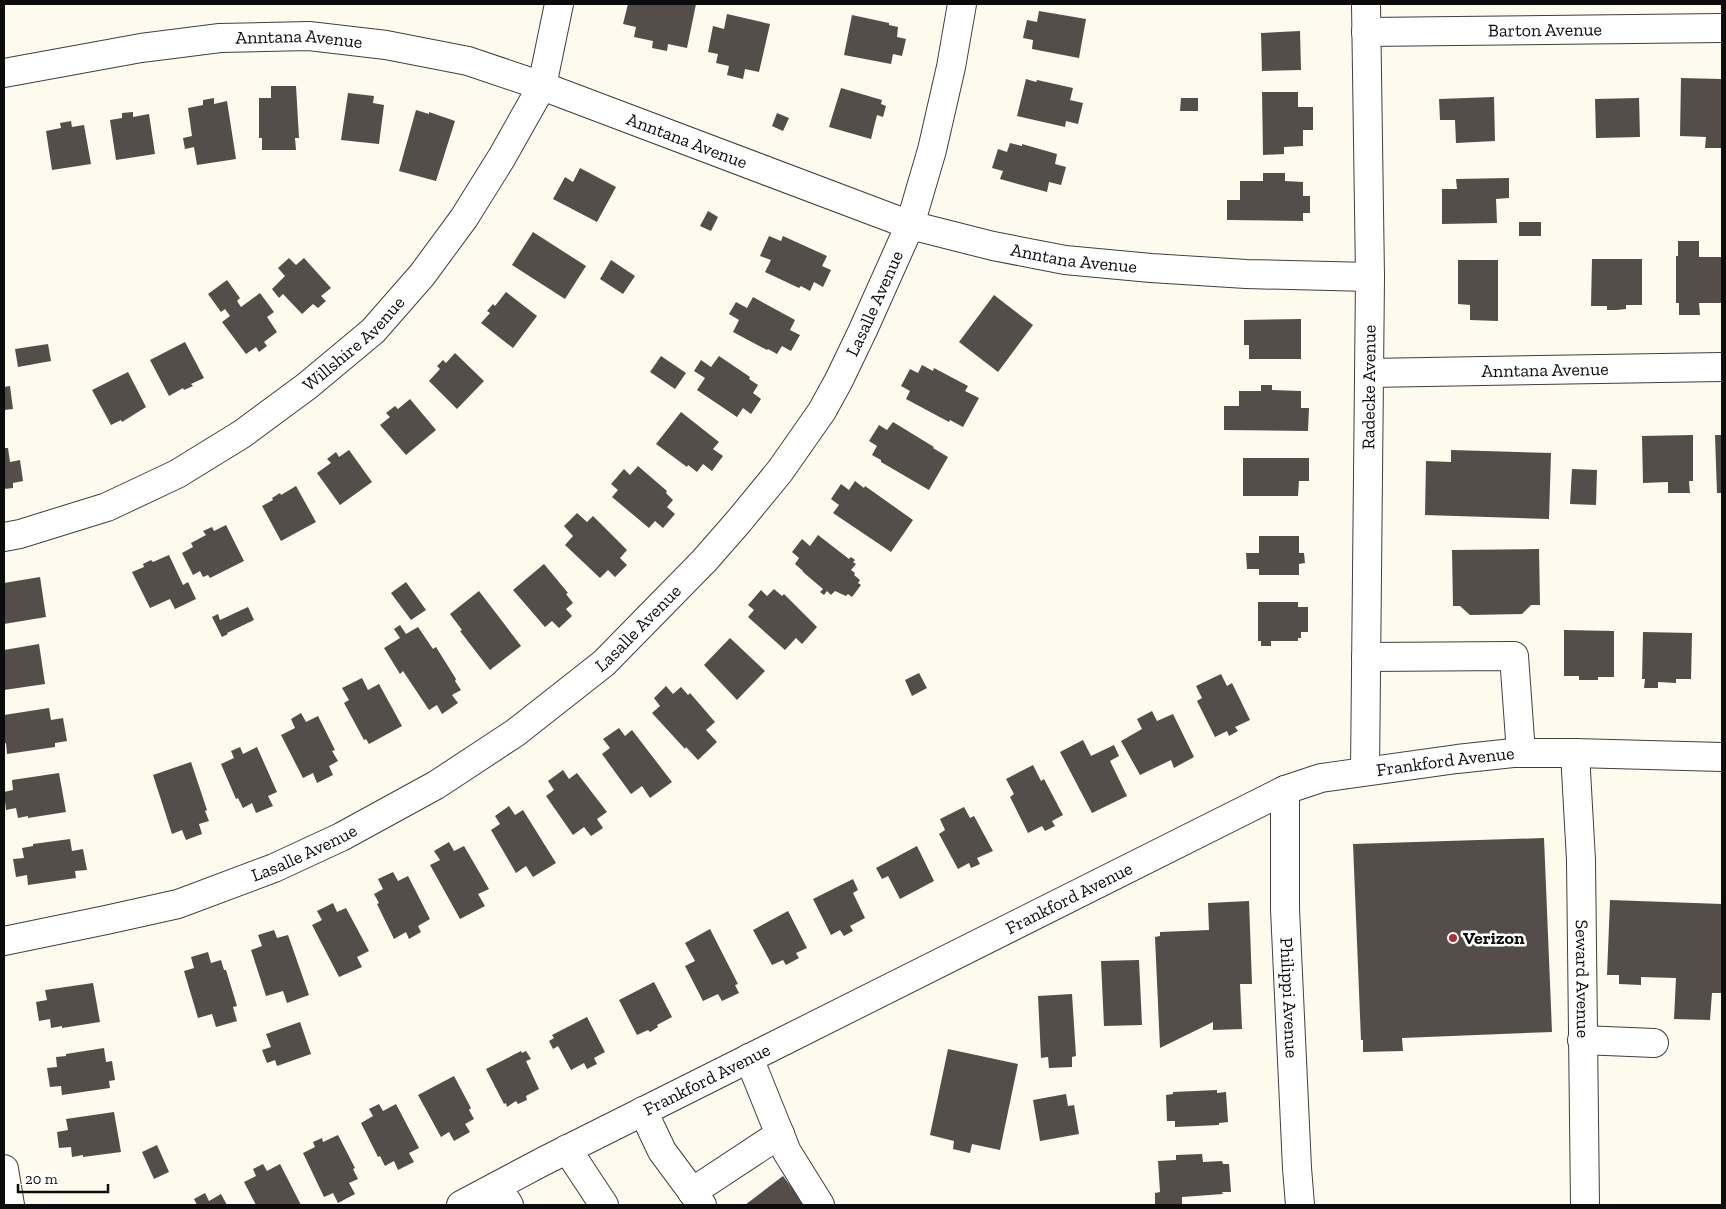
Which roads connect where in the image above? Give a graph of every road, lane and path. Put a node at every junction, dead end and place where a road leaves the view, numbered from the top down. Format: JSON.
{"nodes":[{"id":1,"x":559,"y":4,"type":"edge"},
{"id":2,"x":962,"y":4,"type":"edge"},
{"id":3,"x":1366,"y":4,"type":"edge"},
{"id":4,"x":1722,"y":28,"type":"edge"},
{"id":5,"x":1366,"y":32,"type":"junction"},
{"id":6,"x":4,"y":73,"type":"edge"},
{"id":7,"x":542,"y":86,"type":"junction"},
{"id":8,"x":910,"y":225,"type":"junction"},
{"id":9,"x":1370,"y":277,"type":"junction"},
{"id":10,"x":1722,"y":367,"type":"edge"},
{"id":11,"x":1369,"y":373,"type":"junction"},
{"id":12,"x":4,"y":537,"type":"edge"},
{"id":13,"x":1366,"y":657,"type":"junction"},
{"id":14,"x":1521,"y":753,"type":"junction"},
{"id":15,"x":1574,"y":753,"type":"junction"},
{"id":16,"x":1722,"y":757,"type":"edge"},
{"id":17,"x":1365,"y":771,"type":"junction"},
{"id":18,"x":1285,"y":790,"type":"junction"},
{"id":19,"x":4,"y":941,"type":"edge"},
{"id":20,"x":1582,"y":1040,"type":"junction"},
{"id":21,"x":1654,"y":1043,"type":"dead end"},
{"id":22,"x":749,"y":1058,"type":"junction"},
{"id":23,"x":643,"y":1111,"type":"junction"},
{"id":24,"x":780,"y":1134,"type":"junction"},
{"id":25,"x":568,"y":1149,"type":"junction"},
{"id":26,"x":4,"y":1169,"type":"edge"},
{"id":27,"x":503,"y":1196,"type":"edge"},
{"id":28,"x":697,"y":1199,"type":"edge"},
{"id":29,"x":10,"y":1205,"type":"edge"},
{"id":30,"x":461,"y":1205,"type":"edge"},
{"id":31,"x":604,"y":1205,"type":"edge"},
{"id":32,"x":820,"y":1205,"type":"edge"},
{"id":33,"x":1300,"y":1205,"type":"edge"},
{"id":34,"x":1585,"y":1205,"type":"edge"}],
"edges":[{"from":1,"to":7,"type":"street","name":"Willshire Avenue"},
{"from":2,"to":8,"type":"street","name":"Lasalle Avenue"},
{"from":3,"to":5,"type":"street","name":"Radecke Avenue"},
{"from":4,"to":5,"type":"street","name":"Barton Avenue"},
{"from":5,"to":9,"type":"street","name":"Radecke Avenue"},
{"from":6,"to":7,"type":"street","name":"Anntana Avenue"},
{"from":7,"to":8,"type":"street","name":"Anntana Avenue"},
{"from":7,"to":12,"type":"street","name":"Willshire Avenue"},
{"from":8,"to":9,"type":"street","name":"Anntana Avenue"},
{"from":8,"to":19,"type":"street","name":"Lasalle Avenue"},
{"from":9,"to":11,"type":"street","name":"Radecke Avenue"},
{"from":10,"to":11,"type":"street","name":"Anntana Avenue"},
{"from":11,"to":13,"type":"street","name":"Radecke Avenue"},
{"from":13,"to":14,"type":"street"},
{"from":13,"to":17,"type":"street","name":"Radecke Avenue"},
{"from":14,"to":15,"type":"street","name":"Frankford Avenue"},
{"from":14,"to":17,"type":"street","name":"Frankford Avenue"},
{"from":15,"to":16,"type":"street","name":"Frankford Avenue"},
{"from":15,"to":20,"type":"street","name":"Seward Avenue"},
{"from":17,"to":18,"type":"street","name":"Frankford Avenue"},
{"from":18,"to":22,"type":"street","name":"Frankford Avenue"},
{"from":18,"to":33,"type":"street","name":"Philippi Avenue"},
{"from":20,"to":21,"type":"street"},
{"from":20,"to":34,"type":"street","name":"Seward Avenue"},
{"from":22,"to":23,"type":"street","name":"Frankford Avenue"},
{"from":22,"to":24,"type":"street"},
{"from":23,"to":25,"type":"street","name":"Frankford Avenue"},
{"from":23,"to":28,"type":"street"},
{"from":24,"to":28,"type":"street"},
{"from":24,"to":32,"type":"street"},
{"from":25,"to":27,"type":"street","name":"Frankford Avenue"},
{"from":25,"to":31,"type":"street"},
{"from":26,"to":29,"type":"street"},
{"from":27,"to":30,"type":"street","name":"Frankford Avenue"}]}
